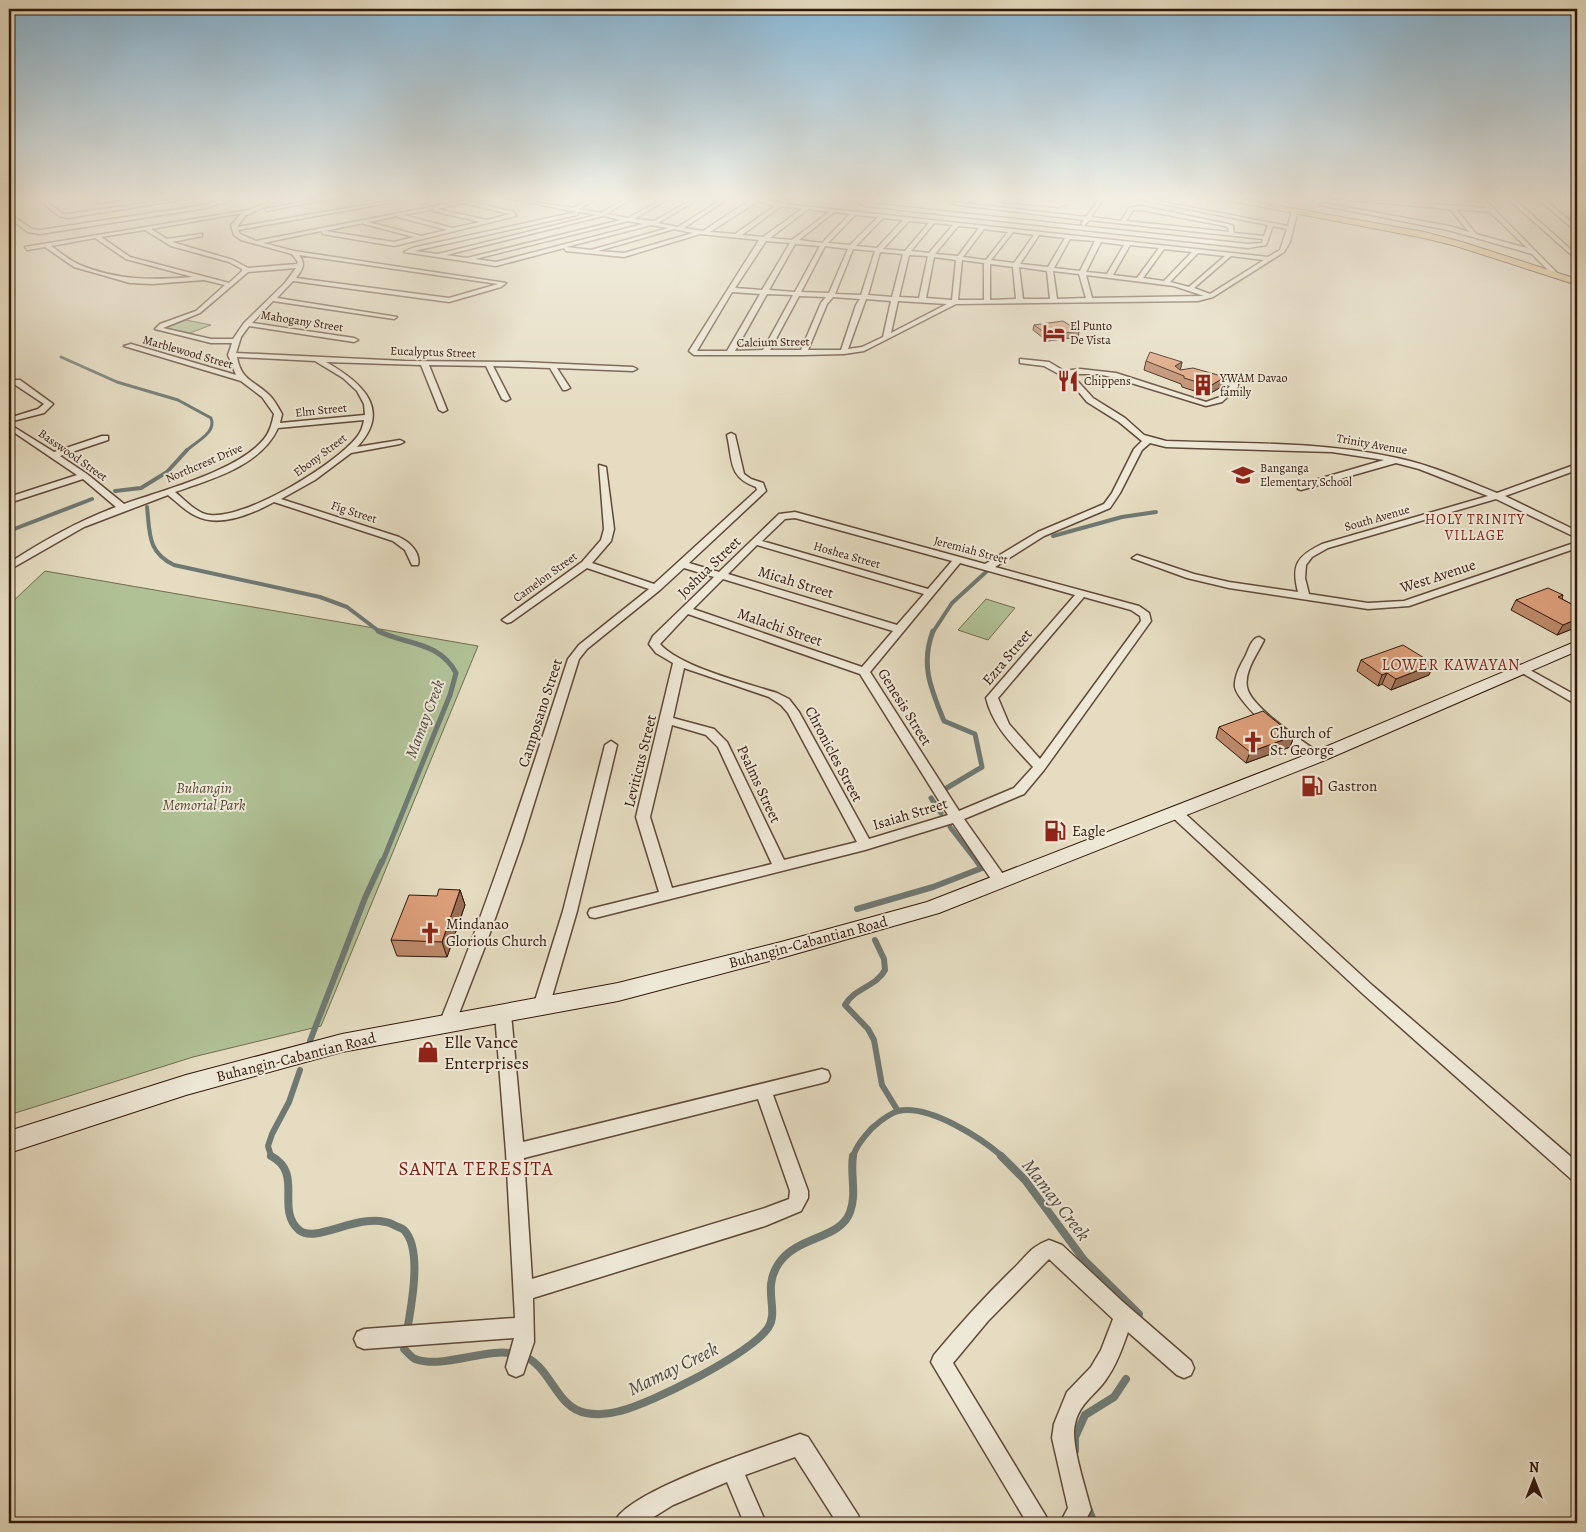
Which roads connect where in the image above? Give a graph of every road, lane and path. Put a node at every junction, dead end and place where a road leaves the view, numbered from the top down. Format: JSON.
{"nodes":[{"id":1,"x":89,"y":269,"type":"edge"},
{"id":2,"x":172,"y":269,"type":"edge"},
{"id":3,"x":252,"y":269,"type":"edge"},
{"id":4,"x":299,"y":269,"type":"edge"},
{"id":5,"x":409,"y":269,"type":"edge"},
{"id":6,"x":743,"y":269,"type":"edge"},
{"id":7,"x":778,"y":269,"type":"edge"},
{"id":8,"x":811,"y":269,"type":"edge"},
{"id":9,"x":843,"y":269,"type":"edge"},
{"id":10,"x":872,"y":269,"type":"edge"},
{"id":11,"x":902,"y":269,"type":"edge"},
{"id":12,"x":929,"y":269,"type":"edge"},
{"id":13,"x":958,"y":269,"type":"edge"},
{"id":14,"x":986,"y":269,"type":"edge"},
{"id":15,"x":1016,"y":269,"type":"edge"},
{"id":16,"x":1050,"y":269,"type":"edge"},
{"id":17,"x":1054,"y":269,"type":"edge"},
{"id":18,"x":1084,"y":269,"type":"edge"},
{"id":19,"x":1113,"y":269,"type":"edge"},
{"id":20,"x":1146,"y":269,"type":"edge"},
{"id":21,"x":1179,"y":269,"type":"edge"},
{"id":22,"x":1212,"y":269,"type":"edge"},
{"id":23,"x":1253,"y":269,"type":"edge"},
{"id":24,"x":1536,"y":269,"type":"edge"},
{"id":25,"x":1551,"y":269,"type":"edge"},
{"id":26,"x":245,"y":270,"type":"joint"},
{"id":27,"x":1082,"y":273,"type":"junction"},
{"id":28,"x":1109,"y":276,"type":"junction"},
{"id":29,"x":1557,"y":276,"type":"junction"},
{"id":30,"x":204,"y":278,"type":"junction"},
{"id":31,"x":292,"y":279,"type":"junction"},
{"id":32,"x":1138,"y":280,"type":"junction"},
{"id":33,"x":1577,"y":282,"type":"edge"},
{"id":34,"x":1165,"y":283,"type":"junction"},
{"id":35,"x":231,"y":284,"type":"junction"},
{"id":36,"x":1191,"y":288,"type":"junction"},
{"id":37,"x":730,"y":290,"type":"junction"},
{"id":38,"x":765,"y":292,"type":"junction"},
{"id":39,"x":798,"y":294,"type":"junction"},
{"id":40,"x":831,"y":296,"type":"junction"},
{"id":41,"x":1211,"y":296,"type":"junction"},
{"id":42,"x":864,"y":298,"type":"junction"},
{"id":43,"x":270,"y":299,"type":"junction"},
{"id":44,"x":895,"y":299,"type":"junction"},
{"id":45,"x":922,"y":301,"type":"junction"},
{"id":46,"x":1090,"y":301,"type":"junction"},
{"id":47,"x":955,"y":302,"type":"junction"},
{"id":48,"x":987,"y":302,"type":"junction"},
{"id":49,"x":1020,"y":302,"type":"junction"},
{"id":50,"x":1054,"y":302,"type":"junction"},
{"id":51,"x":394,"y":317,"type":"dead end"},
{"id":52,"x":246,"y":324,"type":"junction"},
{"id":53,"x":886,"y":337,"type":"junction"},
{"id":54,"x":354,"y":340,"type":"dead end"},
{"id":55,"x":237,"y":341,"type":"junction"},
{"id":56,"x":128,"y":346,"type":"dead end"},
{"id":57,"x":844,"y":352,"type":"junction"},
{"id":58,"x":765,"y":353,"type":"junction"},
{"id":59,"x":803,"y":353,"type":"junction"},
{"id":60,"x":729,"y":354,"type":"junction"},
{"id":61,"x":232,"y":355,"type":"junction"},
{"id":62,"x":315,"y":358,"type":"junction"},
{"id":63,"x":1023,"y":361,"type":"dead end"},
{"id":64,"x":424,"y":363,"type":"junction"},
{"id":65,"x":489,"y":365,"type":"junction"},
{"id":66,"x":552,"y":365,"type":"junction"},
{"id":67,"x":633,"y":369,"type":"dead end"},
{"id":68,"x":1063,"y":373,"type":"junction"},
{"id":69,"x":1202,"y":375,"type":"edge"},
{"id":70,"x":241,"y":379,"type":"junction"},
{"id":71,"x":17,"y":382,"type":"dead end"},
{"id":72,"x":566,"y":388,"type":"dead end"},
{"id":73,"x":506,"y":399,"type":"dead end"},
{"id":74,"x":443,"y":410,"type":"dead end"},
{"id":75,"x":368,"y":417,"type":"junction"},
{"id":76,"x":9,"y":420,"type":"edge"},
{"id":77,"x":9,"y":426,"type":"edge"},
{"id":78,"x":277,"y":426,"type":"junction"},
{"id":79,"x":731,"y":435,"type":"dead end"},
{"id":80,"x":105,"y":438,"type":"dead end"},
{"id":81,"x":1148,"y":440,"type":"junction"},
{"id":82,"x":400,"y":442,"type":"dead end"},
{"id":83,"x":349,"y":451,"type":"junction"},
{"id":84,"x":54,"y":455,"type":"junction"},
{"id":85,"x":1396,"y":460,"type":"junction"},
{"id":86,"x":602,"y":466,"type":"dead end"},
{"id":87,"x":1577,"y":467,"type":"edge"},
{"id":88,"x":84,"y":476,"type":"junction"},
{"id":89,"x":1301,"y":487,"type":"dead end"},
{"id":90,"x":169,"y":491,"type":"junction"},
{"id":91,"x":1497,"y":496,"type":"junction"},
{"id":92,"x":272,"y":499,"type":"junction"},
{"id":93,"x":9,"y":500,"type":"edge"},
{"id":94,"x":122,"y":507,"type":"junction"},
{"id":95,"x":788,"y":514,"type":"joint"},
{"id":96,"x":1577,"y":535,"type":"edge"},
{"id":97,"x":756,"y":542,"type":"junction"},
{"id":98,"x":1577,"y":545,"type":"edge"},
{"id":99,"x":1137,"y":558,"type":"dead end"},
{"id":100,"x":958,"y":560,"type":"junction"},
{"id":101,"x":415,"y":563,"type":"dead end"},
{"id":102,"x":586,"y":564,"type":"junction"},
{"id":103,"x":683,"y":564,"type":"junction"},
{"id":104,"x":9,"y":567,"type":"edge"},
{"id":105,"x":986,"y":567,"type":"junction"},
{"id":106,"x":722,"y":575,"type":"junction"},
{"id":107,"x":656,"y":588,"type":"junction"},
{"id":108,"x":931,"y":593,"type":"junction"},
{"id":109,"x":1081,"y":594,"type":"junction"},
{"id":110,"x":1304,"y":596,"type":"junction"},
{"id":111,"x":686,"y":610,"type":"junction"},
{"id":112,"x":1145,"y":614,"type":"joint"},
{"id":113,"x":507,"y":620,"type":"dead end"},
{"id":114,"x":900,"y":630,"type":"junction"},
{"id":115,"x":1259,"y":640,"type":"dead end"},
{"id":116,"x":654,"y":644,"type":"joint"},
{"id":117,"x":1577,"y":646,"type":"edge"},
{"id":118,"x":679,"y":662,"type":"junction"},
{"id":119,"x":1521,"y":668,"type":"junction"},
{"id":120,"x":864,"y":672,"type":"junction"},
{"id":121,"x":1577,"y":701,"type":"edge"},
{"id":122,"x":667,"y":720,"type":"junction"},
{"id":123,"x":611,"y":745,"type":"dead end"},
{"id":124,"x":1317,"y":757,"type":"junction"},
{"id":125,"x":1040,"y":767,"type":"junction"},
{"id":126,"x":1174,"y":812,"type":"junction"},
{"id":127,"x":956,"y":817,"type":"junction"},
{"id":128,"x":865,"y":845,"type":"junction"},
{"id":129,"x":780,"y":868,"type":"junction"},
{"id":130,"x":1000,"y":882,"type":"junction"},
{"id":131,"x":667,"y":895,"type":"junction"},
{"id":132,"x":595,"y":913,"type":"dead end"},
{"id":133,"x":541,"y":1007,"type":"junction"},
{"id":134,"x":503,"y":1014,"type":"junction"},
{"id":135,"x":447,"y":1024,"type":"junction"},
{"id":136,"x":822,"y":1076,"type":"dead end"},
{"id":137,"x":763,"y":1090,"type":"junction"},
{"id":138,"x":9,"y":1142,"type":"edge"},
{"id":139,"x":515,"y":1152,"type":"junction"},
{"id":140,"x":1577,"y":1173,"type":"edge"},
{"id":141,"x":523,"y":1291,"type":"junction"},
{"id":142,"x":1124,"y":1316,"type":"junction"},
{"id":143,"x":525,"y":1334,"type":"junction"},
{"id":144,"x":364,"y":1339,"type":"dead end"},
{"id":145,"x":516,"y":1366,"type":"dead end"},
{"id":146,"x":1184,"y":1368,"type":"dead end"},
{"id":147,"x":732,"y":1469,"type":"junction"},
{"id":148,"x":625,"y":1523,"type":"edge"},
{"id":149,"x":755,"y":1523,"type":"edge"},
{"id":150,"x":850,"y":1523,"type":"edge"},
{"id":151,"x":1039,"y":1523,"type":"edge"},
{"id":152,"x":1071,"y":1523,"type":"edge"}],
"edges":[{"from":1,"to":30,"type":"street"},
{"from":2,"to":30,"type":"street"},
{"from":3,"to":26,"type":"street"},
{"from":4,"to":31,"type":"street"},
{"from":5,"to":31,"type":"street"},
{"from":6,"to":37,"type":"street"},
{"from":7,"to":38,"type":"street"},
{"from":8,"to":39,"type":"street"},
{"from":9,"to":40,"type":"street"},
{"from":10,"to":42,"type":"street"},
{"from":11,"to":44,"type":"street"},
{"from":12,"to":45,"type":"street"},
{"from":13,"to":47,"type":"street"},
{"from":14,"to":48,"type":"street"},
{"from":15,"to":49,"type":"street"},
{"from":16,"to":50,"type":"street"},
{"from":17,"to":27,"type":"street"},
{"from":18,"to":27,"type":"street"},
{"from":19,"to":28,"type":"street"},
{"from":20,"to":32,"type":"street"},
{"from":21,"to":34,"type":"street"},
{"from":22,"to":36,"type":"street"},
{"from":23,"to":41,"type":"street"},
{"from":24,"to":29,"type":"main road"},
{"from":25,"to":29,"type":"street"},
{"from":26,"to":35,"type":"street"},
{"from":27,"to":28,"type":"street"},
{"from":27,"to":46,"type":"street"},
{"from":28,"to":32,"type":"street"},
{"from":29,"to":33,"type":"main road"},
{"from":30,"to":35,"type":"street"},
{"from":31,"to":43,"type":"street"},
{"from":32,"to":34,"type":"street"},
{"from":34,"to":36,"type":"street"},
{"from":35,"to":55,"type":"street"},
{"from":36,"to":41,"type":"street"},
{"from":37,"to":38,"type":"street"},
{"from":37,"to":60,"type":"street","name":"Calcium Street"},
{"from":38,"to":39,"type":"street"},
{"from":38,"to":60,"type":"street"},
{"from":39,"to":40,"type":"street"},
{"from":39,"to":58,"type":"street"},
{"from":40,"to":42,"type":"street"},
{"from":40,"to":59,"type":"street"},
{"from":41,"to":46,"type":"street"},
{"from":42,"to":44,"type":"street"},
{"from":42,"to":57,"type":"street"},
{"from":43,"to":51,"type":"street"},
{"from":43,"to":52,"type":"street"},
{"from":44,"to":45,"type":"street"},
{"from":44,"to":53,"type":"street"},
{"from":45,"to":47,"type":"street"},
{"from":46,"to":50,"type":"street"},
{"from":47,"to":48,"type":"street"},
{"from":47,"to":53,"type":"street"},
{"from":48,"to":49,"type":"street"},
{"from":49,"to":50,"type":"street"},
{"from":52,"to":54,"type":"street","name":"Mahogany Street"},
{"from":52,"to":55,"type":"street"},
{"from":53,"to":57,"type":"street","name":"Calcium Street"},
{"from":55,"to":61,"type":"street"},
{"from":56,"to":70,"type":"street","name":"Marblewood Street"},
{"from":57,"to":59,"type":"street","name":"Calcium Street"},
{"from":58,"to":59,"type":"street","name":"Calcium Street"},
{"from":58,"to":60,"type":"street","name":"Calcium Street"},
{"from":61,"to":62,"type":"street","name":"Eucalyptus Street"},
{"from":61,"to":70,"type":"street"},
{"from":62,"to":64,"type":"street","name":"Eucalyptus Street"},
{"from":62,"to":75,"type":"street"},
{"from":63,"to":68,"type":"street"},
{"from":64,"to":65,"type":"street","name":"Eucalyptus Street"},
{"from":64,"to":74,"type":"street"},
{"from":65,"to":66,"type":"street","name":"Eucalyptus Street"},
{"from":65,"to":73,"type":"street"},
{"from":66,"to":67,"type":"street","name":"Eucalyptus Street"},
{"from":66,"to":72,"type":"street"},
{"from":68,"to":69,"type":"street"},
{"from":68,"to":81,"type":"street"},
{"from":70,"to":78,"type":"street"},
{"from":71,"to":76,"type":"street"},
{"from":75,"to":78,"type":"street","name":"Elm Street"},
{"from":75,"to":83,"type":"street","name":"Ebony Street"},
{"from":77,"to":84,"type":"street","name":"Basswood Street"},
{"from":78,"to":90,"type":"street","name":"Northcrest Drive"},
{"from":79,"to":103,"type":"street","name":"Camposano Street"},
{"from":80,"to":84,"type":"street"},
{"from":81,"to":85,"type":"street","name":"Trinity Avenue"},
{"from":81,"to":105,"type":"street"},
{"from":82,"to":83,"type":"street"},
{"from":83,"to":92,"type":"street","name":"Ebony Street"},
{"from":84,"to":88,"type":"street","name":"Basswood Street"},
{"from":85,"to":89,"type":"street"},
{"from":85,"to":91,"type":"street","name":"Trinity Avenue"},
{"from":86,"to":102,"type":"street","name":"Camelon Street"},
{"from":87,"to":91,"type":"street","name":"South Avenue"},
{"from":88,"to":93,"type":"street"},
{"from":88,"to":94,"type":"street","name":"Basswood Street"},
{"from":90,"to":92,"type":"street","name":"Ebony Street"},
{"from":90,"to":94,"type":"street","name":"Northcrest Drive"},
{"from":91,"to":96,"type":"street","name":"Trinity Avenue"},
{"from":91,"to":110,"type":"street","name":"South Avenue"},
{"from":92,"to":101,"type":"street","name":"Fig Street"},
{"from":94,"to":104,"type":"street","name":"Northcrest Drive"},
{"from":95,"to":97,"type":"street","name":"Joshua Street"},
{"from":95,"to":100,"type":"street","name":"Jeremiah Street"},
{"from":97,"to":106,"type":"street","name":"Joshua Street"},
{"from":97,"to":108,"type":"street","name":"Hoshea Street"},
{"from":98,"to":110,"type":"street","name":"West Avenue"},
{"from":99,"to":110,"type":"street","name":"West Avenue"},
{"from":100,"to":105,"type":"street","name":"Jeremiah Street"},
{"from":100,"to":108,"type":"street","name":"Genesis Street"},
{"from":102,"to":107,"type":"street"},
{"from":102,"to":113,"type":"street","name":"Camelon Street"},
{"from":103,"to":106,"type":"street","name":"Micah Street"},
{"from":103,"to":107,"type":"street","name":"Camposano Street"},
{"from":105,"to":109,"type":"street","name":"Jeremiah Street"},
{"from":106,"to":111,"type":"street","name":"Joshua Street"},
{"from":106,"to":114,"type":"street","name":"Micah Street"},
{"from":107,"to":135,"type":"street","name":"Camposano Street"},
{"from":108,"to":114,"type":"street","name":"Genesis Street"},
{"from":109,"to":112,"type":"street","name":"Jeremiah Street"},
{"from":109,"to":125,"type":"street","name":"Ezra Street"},
{"from":111,"to":116,"type":"street","name":"Joshua Street"},
{"from":111,"to":120,"type":"street","name":"Malachi Street"},
{"from":112,"to":125,"type":"street","name":"Isaiah Street"},
{"from":114,"to":120,"type":"street","name":"Genesis Street"},
{"from":115,"to":124,"type":"street"},
{"from":116,"to":118,"type":"street","name":"Chronicles Street"},
{"from":117,"to":119,"type":"main road","name":"Buhangin-Cabantian Road"},
{"from":118,"to":122,"type":"street","name":"Leviticus Street"},
{"from":118,"to":128,"type":"street","name":"Chronicles Street"},
{"from":119,"to":121,"type":"street"},
{"from":119,"to":124,"type":"main road","name":"Buhangin-Cabantian Road"},
{"from":120,"to":127,"type":"street","name":"Genesis Street"},
{"from":122,"to":129,"type":"street","name":"Psalms Street"},
{"from":122,"to":131,"type":"street","name":"Leviticus Street"},
{"from":123,"to":133,"type":"street"},
{"from":124,"to":126,"type":"main road","name":"Buhangin-Cabantian Road"},
{"from":125,"to":127,"type":"street","name":"Isaiah Street"},
{"from":126,"to":130,"type":"main road","name":"Buhangin-Cabantian Road"},
{"from":126,"to":140,"type":"street"},
{"from":127,"to":128,"type":"street","name":"Isaiah Street"},
{"from":127,"to":130,"type":"street","name":"Genesis Street"},
{"from":128,"to":129,"type":"street","name":"Isaiah Street"},
{"from":129,"to":131,"type":"street","name":"Isaiah Street"},
{"from":130,"to":133,"type":"main road","name":"Buhangin-Cabantian Road"},
{"from":131,"to":132,"type":"street","name":"Isaiah Street"},
{"from":133,"to":134,"type":"main road","name":"Buhangin-Cabantian Road"},
{"from":134,"to":135,"type":"main road","name":"Buhangin-Cabantian Road"},
{"from":134,"to":139,"type":"street"},
{"from":135,"to":138,"type":"main road","name":"Buhangin-Cabantian Road"},
{"from":136,"to":137,"type":"street"},
{"from":137,"to":139,"type":"street"},
{"from":137,"to":141,"type":"street"},
{"from":139,"to":141,"type":"street"},
{"from":141,"to":143,"type":"street"},
{"from":142,"to":146,"type":"street"},
{"from":142,"to":151,"type":"street"},
{"from":142,"to":152,"type":"street"},
{"from":143,"to":144,"type":"street"},
{"from":143,"to":145,"type":"street"},
{"from":147,"to":148,"type":"street"},
{"from":147,"to":149,"type":"street"},
{"from":147,"to":150,"type":"street"}]}
